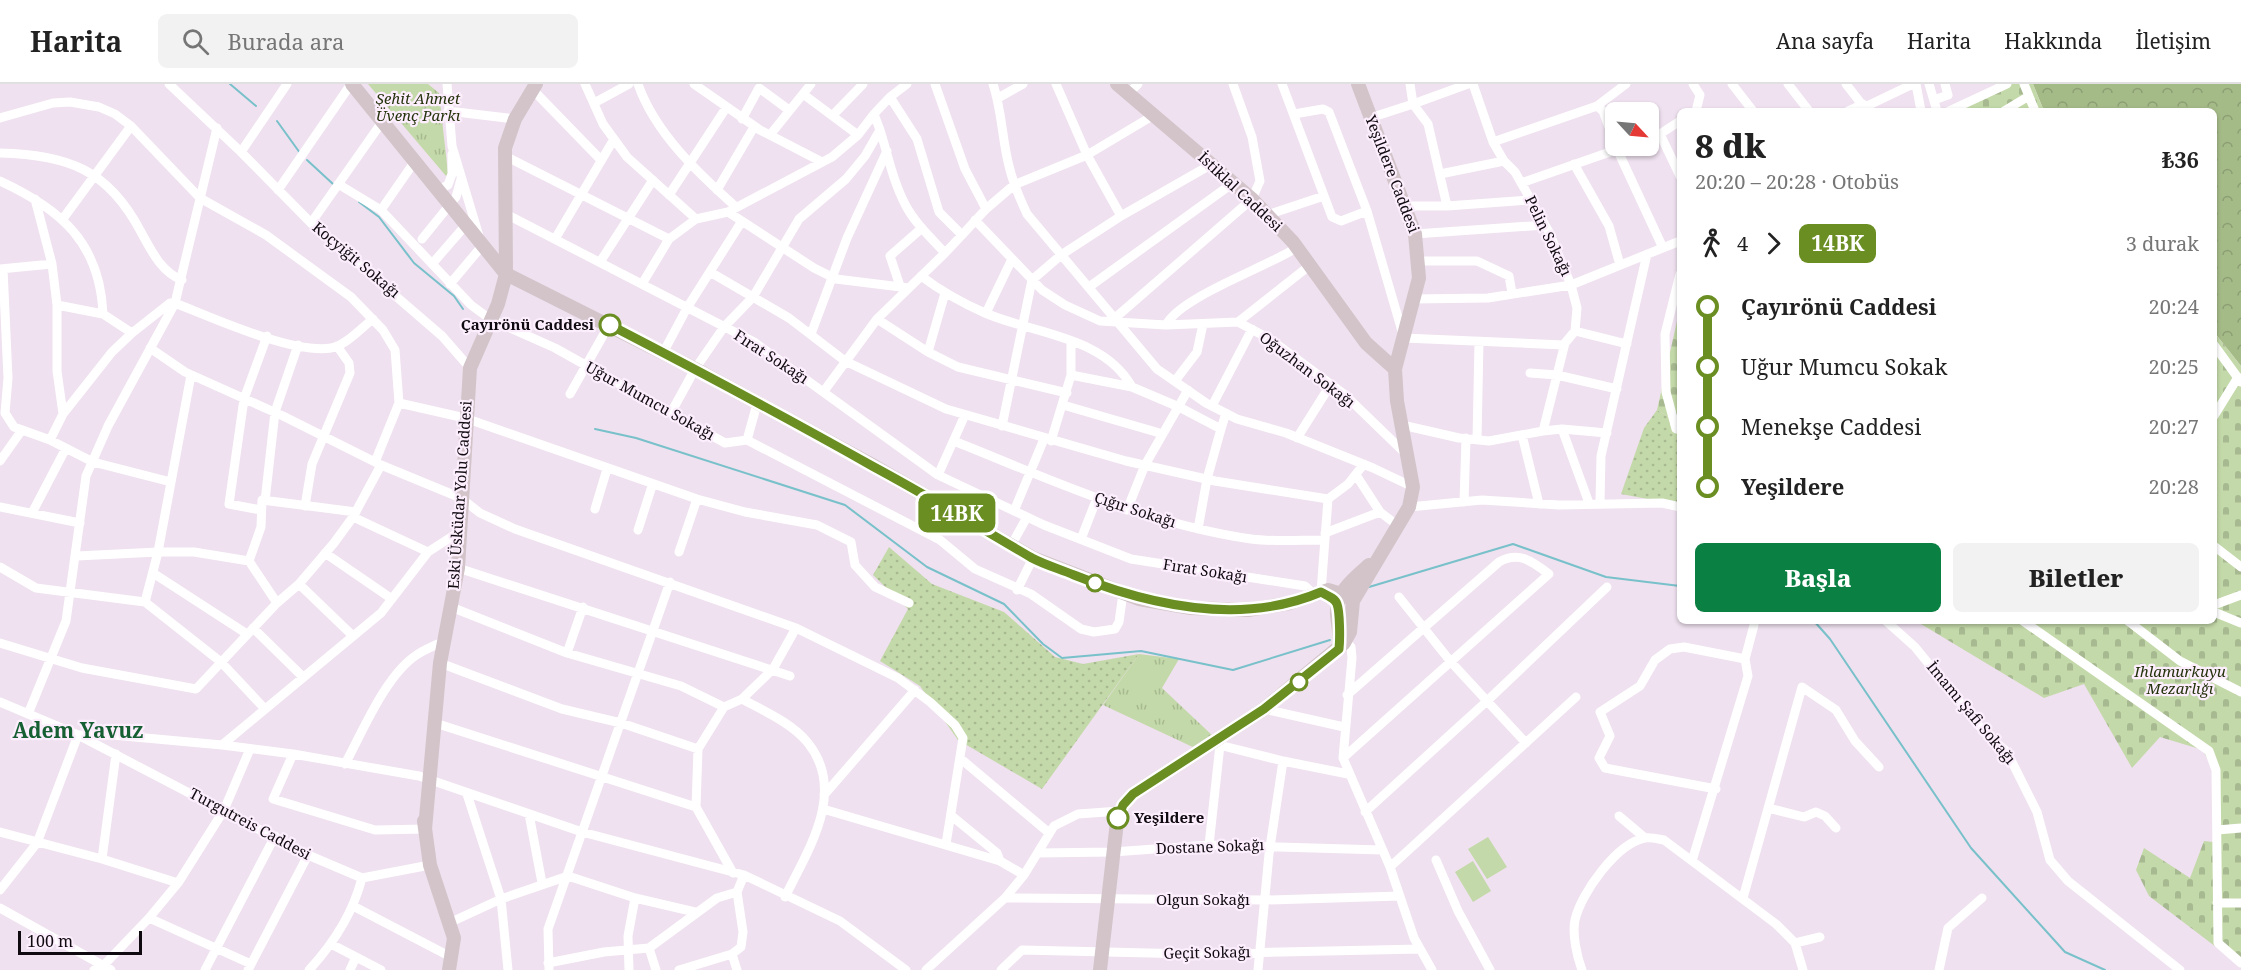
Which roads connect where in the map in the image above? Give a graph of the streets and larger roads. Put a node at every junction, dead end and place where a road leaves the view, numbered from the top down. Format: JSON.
{"nodes":[{"id":1,"x":169,"y":84,"type":"edge"},
{"id":2,"x":287,"y":84,"type":"edge"},
{"id":3,"x":351,"y":84,"type":"edge"},
{"id":4,"x":447,"y":84,"type":"edge"},
{"id":5,"x":585,"y":84,"type":"edge"},
{"id":6,"x":629,"y":84,"type":"edge"},
{"id":7,"x":639,"y":84,"type":"edge"},
{"id":8,"x":694,"y":84,"type":"edge"},
{"id":9,"x":811,"y":84,"type":"edge"},
{"id":10,"x":863,"y":84,"type":"edge"},
{"id":11,"x":907,"y":84,"type":"edge"},
{"id":12,"x":935,"y":84,"type":"edge"},
{"id":13,"x":993,"y":84,"type":"edge"},
{"id":14,"x":1023,"y":84,"type":"edge"},
{"id":15,"x":1056,"y":84,"type":"edge"},
{"id":16,"x":1117,"y":84,"type":"edge"},
{"id":17,"x":1233,"y":84,"type":"edge"},
{"id":18,"x":1282,"y":84,"type":"edge"},
{"id":19,"x":1358,"y":84,"type":"edge"},
{"id":20,"x":1410,"y":84,"type":"edge"},
{"id":21,"x":1468,"y":84,"type":"edge"},
{"id":22,"x":1473,"y":84,"type":"edge"},
{"id":23,"x":1626,"y":84,"type":"edge"},
{"id":24,"x":1693,"y":84,"type":"edge"},
{"id":25,"x":1732,"y":84,"type":"edge"},
{"id":26,"x":1788,"y":84,"type":"edge"},
{"id":27,"x":1846,"y":84,"type":"edge"},
{"id":28,"x":1916,"y":84,"type":"edge"},
{"id":29,"x":1929,"y":84,"type":"edge"},
{"id":30,"x":1945,"y":84,"type":"edge"},
{"id":31,"x":2007,"y":84,"type":"edge"},
{"id":32,"x":2024,"y":84,"type":"edge"},
{"id":33,"x":759,"y":85,"type":"edge"},
{"id":34,"x":535,"y":87,"type":"edge"},
{"id":35,"x":1133,"y":89,"type":"edge"},
{"id":36,"x":803,"y":94,"type":"junction"},
{"id":37,"x":2029,"y":96,"type":"junction"},
{"id":38,"x":891,"y":97,"type":"junction"},
{"id":39,"x":998,"y":98,"type":"junction"},
{"id":40,"x":1934,"y":100,"type":"junction"},
{"id":41,"x":594,"y":103,"type":"junction"},
{"id":42,"x":1413,"y":104,"type":"junction"},
{"id":43,"x":1598,"y":106,"type":"junction"},
{"id":44,"x":1865,"y":107,"type":"edge"},
{"id":45,"x":726,"y":108,"type":"junction"},
{"id":46,"x":1696,"y":108,"type":"edge"},
{"id":47,"x":1751,"y":108,"type":"edge"},
{"id":48,"x":1807,"y":108,"type":"edge"},
{"id":49,"x":1920,"y":108,"type":"edge"},
{"id":50,"x":1936,"y":108,"type":"edge"},
{"id":51,"x":1955,"y":108,"type":"edge"},
{"id":52,"x":2009,"y":108,"type":"edge"},
{"id":53,"x":2034,"y":108,"type":"edge"},
{"id":54,"x":789,"y":110,"type":"junction"},
{"id":55,"x":448,"y":111,"type":"junction"},
{"id":56,"x":874,"y":114,"type":"junction"},
{"id":57,"x":1294,"y":114,"type":"junction"},
{"id":58,"x":833,"y":115,"type":"junction"},
{"id":59,"x":1154,"y":116,"type":"junction"},
{"id":60,"x":1605,"y":116,"type":"edge"},
{"id":61,"x":0,"y":118,"type":"edge"},
{"id":62,"x":1370,"y":118,"type":"junction"},
{"id":63,"x":515,"y":119,"type":"junction"},
{"id":64,"x":742,"y":119,"type":"junction"},
{"id":65,"x":382,"y":122,"type":"junction"},
{"id":66,"x":1677,"y":123,"type":"edge"},
{"id":67,"x":131,"y":126,"type":"junction"},
{"id":68,"x":754,"y":127,"type":"junction"},
{"id":69,"x":217,"y":129,"type":"junction"},
{"id":70,"x":880,"y":130,"type":"junction"},
{"id":71,"x":1660,"y":134,"type":"joint"},
{"id":72,"x":770,"y":135,"type":"junction"},
{"id":73,"x":858,"y":135,"type":"junction"},
{"id":74,"x":614,"y":139,"type":"junction"},
{"id":75,"x":1493,"y":142,"type":"junction"},
{"id":76,"x":452,"y":146,"type":"junction"},
{"id":77,"x":886,"y":151,"type":"junction"},
{"id":78,"x":2,"y":153,"type":"edge"},
{"id":79,"x":240,"y":153,"type":"junction"},
{"id":80,"x":1605,"y":153,"type":"edge"},
{"id":81,"x":1087,"y":155,"type":"junction"},
{"id":82,"x":505,"y":156,"type":"junction"},
{"id":83,"x":1620,"y":156,"type":"edge"},
{"id":84,"x":415,"y":160,"type":"junction"},
{"id":85,"x":601,"y":160,"type":"junction"},
{"id":86,"x":1504,"y":161,"type":"junction"},
{"id":87,"x":691,"y":162,"type":"junction"},
{"id":88,"x":822,"y":162,"type":"junction"},
{"id":89,"x":0,"y":164,"type":"edge"},
{"id":90,"x":1212,"y":164,"type":"junction"},
{"id":91,"x":1574,"y":164,"type":"junction"},
{"id":92,"x":1677,"y":170,"type":"edge"},
{"id":93,"x":461,"y":174,"type":"junction"},
{"id":94,"x":1440,"y":174,"type":"junction"},
{"id":95,"x":96,"y":176,"type":"junction"},
{"id":96,"x":653,"y":180,"type":"junction"},
{"id":97,"x":0,"y":181,"type":"edge"},
{"id":98,"x":1233,"y":183,"type":"junction"},
{"id":99,"x":1521,"y":183,"type":"junction"},
{"id":100,"x":338,"y":184,"type":"junction"},
{"id":101,"x":1014,"y":185,"type":"junction"},
{"id":102,"x":435,"y":186,"type":"junction"},
{"id":103,"x":278,"y":190,"type":"junction"},
{"id":104,"x":717,"y":190,"type":"junction"},
{"id":105,"x":580,"y":195,"type":"junction"},
{"id":106,"x":669,"y":195,"type":"junction"},
{"id":107,"x":1324,"y":196,"type":"junction"},
{"id":108,"x":201,"y":198,"type":"junction"},
{"id":109,"x":36,"y":199,"type":"junction"},
{"id":110,"x":1252,"y":199,"type":"junction"},
{"id":111,"x":1531,"y":200,"type":"junction"},
{"id":112,"x":448,"y":205,"type":"junction"},
{"id":113,"x":1406,"y":206,"type":"junction"},
{"id":114,"x":1447,"y":206,"type":"junction"},
{"id":115,"x":986,"y":209,"type":"junction"},
{"id":116,"x":381,"y":210,"type":"junction"},
{"id":117,"x":732,"y":210,"type":"junction"},
{"id":118,"x":1367,"y":211,"type":"junction"},
{"id":119,"x":504,"y":213,"type":"junction"},
{"id":120,"x":1267,"y":214,"type":"junction"},
{"id":121,"x":1121,"y":216,"type":"junction"},
{"id":122,"x":628,"y":218,"type":"junction"},
{"id":123,"x":696,"y":219,"type":"junction"},
{"id":124,"x":62,"y":220,"type":"junction"},
{"id":125,"x":975,"y":220,"type":"junction"},
{"id":126,"x":742,"y":221,"type":"junction"},
{"id":127,"x":311,"y":223,"type":"junction"},
{"id":128,"x":1545,"y":225,"type":"junction"},
{"id":129,"x":465,"y":226,"type":"junction"},
{"id":130,"x":922,"y":228,"type":"junction"},
{"id":131,"x":1415,"y":234,"type":"junction"},
{"id":132,"x":962,"y":235,"type":"junction"},
{"id":133,"x":422,"y":239,"type":"dead end"},
{"id":134,"x":555,"y":239,"type":"junction"},
{"id":135,"x":669,"y":239,"type":"junction"},
{"id":136,"x":1677,"y":243,"type":"edge"},
{"id":137,"x":482,"y":246,"type":"junction"},
{"id":138,"x":783,"y":248,"type":"junction"},
{"id":139,"x":1296,"y":248,"type":"junction"},
{"id":140,"x":1663,"y":248,"type":"junction"},
{"id":141,"x":945,"y":253,"type":"junction"},
{"id":142,"x":1647,"y":254,"type":"junction"},
{"id":143,"x":1061,"y":255,"type":"junction"},
{"id":144,"x":1012,"y":259,"type":"junction"},
{"id":145,"x":1419,"y":261,"type":"junction"},
{"id":146,"x":600,"y":262,"type":"junction"},
{"id":147,"x":52,"y":264,"type":"junction"},
{"id":148,"x":432,"y":264,"type":"junction"},
{"id":149,"x":1620,"y":265,"type":"junction"},
{"id":150,"x":1309,"y":266,"type":"junction"},
{"id":151,"x":1,"y":269,"type":"edge"},
{"id":152,"x":710,"y":272,"type":"junction"},
{"id":153,"x":506,"y":274,"type":"junction"},
{"id":154,"x":921,"y":276,"type":"junction"},
{"id":155,"x":832,"y":277,"type":"junction"},
{"id":156,"x":182,"y":280,"type":"junction"},
{"id":157,"x":1032,"y":280,"type":"junction"},
{"id":158,"x":450,"y":284,"type":"junction"},
{"id":159,"x":642,"y":284,"type":"junction"},
{"id":160,"x":1571,"y":285,"type":"junction"},
{"id":161,"x":1677,"y":286,"type":"edge"},
{"id":162,"x":905,"y":287,"type":"junction"},
{"id":163,"x":1089,"y":287,"type":"junction"},
{"id":164,"x":1512,"y":292,"type":"junction"},
{"id":165,"x":945,"y":294,"type":"junction"},
{"id":166,"x":753,"y":297,"type":"junction"},
{"id":167,"x":1414,"y":300,"type":"junction"},
{"id":168,"x":175,"y":303,"type":"junction"},
{"id":169,"x":57,"y":305,"type":"junction"},
{"id":170,"x":687,"y":308,"type":"junction"},
{"id":171,"x":986,"y":313,"type":"junction"},
{"id":172,"x":103,"y":314,"type":"junction"},
{"id":173,"x":373,"y":319,"type":"junction"},
{"id":174,"x":490,"y":319,"type":"junction"},
{"id":175,"x":878,"y":320,"type":"junction"},
{"id":176,"x":1116,"y":320,"type":"junction"},
{"id":177,"x":1238,"y":322,"type":"junction"},
{"id":178,"x":1203,"y":324,"type":"junction"},
{"id":179,"x":609,"y":325,"type":"junction"},
{"id":180,"x":1020,"y":325,"type":"junction"},
{"id":181,"x":1166,"y":325,"type":"junction"},
{"id":182,"x":724,"y":327,"type":"junction"},
{"id":183,"x":1252,"y":329,"type":"junction"},
{"id":184,"x":1575,"y":331,"type":"junction"},
{"id":185,"x":132,"y":333,"type":"junction"},
{"id":186,"x":811,"y":334,"type":"junction"},
{"id":187,"x":267,"y":336,"type":"junction"},
{"id":188,"x":1404,"y":338,"type":"junction"},
{"id":189,"x":1071,"y":342,"type":"junction"},
{"id":190,"x":1479,"y":342,"type":"junction"},
{"id":191,"x":1627,"y":344,"type":"junction"},
{"id":192,"x":298,"y":345,"type":"junction"},
{"id":193,"x":1564,"y":345,"type":"junction"},
{"id":194,"x":337,"y":346,"type":"junction"},
{"id":195,"x":150,"y":348,"type":"junction"},
{"id":196,"x":2217,"y":349,"type":"edge"},
{"id":197,"x":928,"y":352,"type":"junction"},
{"id":198,"x":663,"y":353,"type":"junction"},
{"id":199,"x":845,"y":361,"type":"junction"},
{"id":200,"x":586,"y":365,"type":"junction"},
{"id":201,"x":470,"y":368,"type":"junction"},
{"id":202,"x":695,"y":369,"type":"junction"},
{"id":203,"x":1395,"y":369,"type":"junction"},
{"id":204,"x":1530,"y":372,"type":"dead end"},
{"id":205,"x":191,"y":375,"type":"junction"},
{"id":206,"x":1071,"y":375,"type":"junction"},
{"id":207,"x":1557,"y":375,"type":"junction"},
{"id":208,"x":2240,"y":379,"type":"edge"},
{"id":209,"x":1012,"y":380,"type":"junction"},
{"id":210,"x":1175,"y":381,"type":"junction"},
{"id":211,"x":1331,"y":384,"type":"junction"},
{"id":212,"x":1132,"y":387,"type":"junction"},
{"id":213,"x":1617,"y":389,"type":"junction"},
{"id":214,"x":1188,"y":390,"type":"junction"},
{"id":215,"x":824,"y":392,"type":"junction"},
{"id":216,"x":1067,"y":393,"type":"junction"},
{"id":217,"x":570,"y":394,"type":"dead end"},
{"id":218,"x":244,"y":399,"type":"junction"},
{"id":219,"x":399,"y":403,"type":"junction"},
{"id":220,"x":757,"y":404,"type":"junction"},
{"id":221,"x":1063,"y":405,"type":"junction"},
{"id":222,"x":1212,"y":406,"type":"junction"},
{"id":223,"x":1179,"y":407,"type":"junction"},
{"id":224,"x":672,"y":411,"type":"junction"},
{"id":225,"x":275,"y":412,"type":"junction"},
{"id":226,"x":2217,"y":412,"type":"edge"},
{"id":227,"x":1226,"y":413,"type":"junction"},
{"id":228,"x":63,"y":414,"type":"junction"},
{"id":229,"x":965,"y":415,"type":"junction"},
{"id":230,"x":465,"y":418,"type":"junction"},
{"id":231,"x":5,"y":420,"type":"edge"},
{"id":232,"x":1402,"y":425,"type":"junction"},
{"id":233,"x":1002,"y":426,"type":"junction"},
{"id":234,"x":1221,"y":429,"type":"junction"},
{"id":235,"x":1562,"y":429,"type":"junction"},
{"id":236,"x":1677,"y":429,"type":"edge"},
{"id":237,"x":22,"y":430,"type":"junction"},
{"id":238,"x":1543,"y":431,"type":"junction"},
{"id":239,"x":1606,"y":433,"type":"junction"},
{"id":240,"x":1163,"y":434,"type":"junction"},
{"id":241,"x":1522,"y":435,"type":"junction"},
{"id":242,"x":324,"y":436,"type":"junction"},
{"id":243,"x":1297,"y":438,"type":"junction"},
{"id":244,"x":1466,"y":438,"type":"junction"},
{"id":245,"x":1477,"y":439,"type":"junction"},
{"id":246,"x":50,"y":440,"type":"junction"},
{"id":247,"x":747,"y":440,"type":"junction"},
{"id":248,"x":1048,"y":440,"type":"junction"},
{"id":249,"x":954,"y":441,"type":"junction"},
{"id":250,"x":66,"y":448,"type":"junction"},
{"id":251,"x":1408,"y":455,"type":"junction"},
{"id":252,"x":0,"y":461,"type":"edge"},
{"id":253,"x":93,"y":462,"type":"junction"},
{"id":254,"x":378,"y":464,"type":"junction"},
{"id":255,"x":1364,"y":464,"type":"junction"},
{"id":256,"x":1145,"y":465,"type":"junction"},
{"id":257,"x":607,"y":469,"type":"junction"},
{"id":258,"x":1031,"y":472,"type":"junction"},
{"id":259,"x":938,"y":475,"type":"junction"},
{"id":260,"x":1356,"y":475,"type":"junction"},
{"id":261,"x":1207,"y":479,"type":"junction"},
{"id":262,"x":171,"y":482,"type":"junction"},
{"id":263,"x":652,"y":486,"type":"junction"},
{"id":264,"x":1413,"y":487,"type":"junction"},
{"id":265,"x":461,"y":498,"type":"junction"},
{"id":266,"x":1097,"y":498,"type":"junction"},
{"id":267,"x":697,"y":499,"type":"junction"},
{"id":268,"x":1328,"y":499,"type":"junction"},
{"id":269,"x":1464,"y":502,"type":"junction"},
{"id":270,"x":1600,"y":502,"type":"junction"},
{"id":271,"x":1589,"y":503,"type":"junction"},
{"id":272,"x":1539,"y":504,"type":"junction"},
{"id":273,"x":263,"y":505,"type":"junction"},
{"id":274,"x":305,"y":506,"type":"junction"},
{"id":275,"x":1677,"y":506,"type":"edge"},
{"id":276,"x":0,"y":507,"type":"edge"},
{"id":277,"x":1409,"y":507,"type":"junction"},
{"id":278,"x":595,"y":509,"type":"dead end"},
{"id":279,"x":1127,"y":510,"type":"junction"},
{"id":280,"x":1014,"y":511,"type":"junction"},
{"id":281,"x":1380,"y":512,"type":"junction"},
{"id":282,"x":32,"y":513,"type":"junction"},
{"id":283,"x":354,"y":514,"type":"junction"},
{"id":284,"x":1027,"y":517,"type":"junction"},
{"id":285,"x":80,"y":523,"type":"junction"},
{"id":286,"x":1397,"y":525,"type":"junction"},
{"id":287,"x":1198,"y":529,"type":"junction"},
{"id":288,"x":638,"y":530,"type":"dead end"},
{"id":289,"x":459,"y":532,"type":"junction"},
{"id":290,"x":1325,"y":536,"type":"junction"},
{"id":291,"x":1081,"y":539,"type":"junction"},
{"id":292,"x":1012,"y":544,"type":"junction"},
{"id":293,"x":2217,"y":548,"type":"edge"},
{"id":294,"x":158,"y":552,"type":"junction"},
{"id":295,"x":428,"y":552,"type":"junction"},
{"id":296,"x":679,"y":552,"type":"dead end"},
{"id":297,"x":325,"y":553,"type":"junction"},
{"id":298,"x":76,"y":556,"type":"junction"},
{"id":299,"x":1033,"y":558,"type":"junction"},
{"id":300,"x":249,"y":561,"type":"junction"},
{"id":301,"x":0,"y":567,"type":"edge"},
{"id":302,"x":2241,"y":567,"type":"edge"},
{"id":303,"x":458,"y":568,"type":"junction"},
{"id":304,"x":153,"y":573,"type":"junction"},
{"id":305,"x":670,"y":582,"type":"junction"},
{"id":306,"x":299,"y":584,"type":"junction"},
{"id":307,"x":1607,"y":587,"type":"dead end"},
{"id":308,"x":1017,"y":590,"type":"junction"},
{"id":309,"x":1123,"y":593,"type":"junction"},
{"id":310,"x":71,"y":594,"type":"junction"},
{"id":311,"x":1318,"y":594,"type":"junction"},
{"id":312,"x":2241,"y":595,"type":"edge"},
{"id":313,"x":1399,"y":597,"type":"dead end"},
{"id":314,"x":392,"y":599,"type":"junction"},
{"id":315,"x":1344,"y":600,"type":"junction"},
{"id":316,"x":145,"y":602,"type":"junction"},
{"id":317,"x":277,"y":603,"type":"junction"},
{"id":318,"x":909,"y":603,"type":"dead end"},
{"id":319,"x":2217,"y":604,"type":"edge"},
{"id":320,"x":451,"y":607,"type":"junction"},
{"id":321,"x":583,"y":607,"type":"junction"},
{"id":322,"x":2217,"y":613,"type":"edge"},
{"id":323,"x":2241,"y":623,"type":"edge"},
{"id":324,"x":1889,"y":624,"type":"edge"},
{"id":325,"x":2028,"y":624,"type":"edge"},
{"id":326,"x":2132,"y":624,"type":"edge"},
{"id":327,"x":1424,"y":626,"type":"junction"},
{"id":328,"x":1754,"y":626,"type":"dead end"},
{"id":329,"x":796,"y":628,"type":"junction"},
{"id":330,"x":653,"y":630,"type":"junction"},
{"id":331,"x":250,"y":631,"type":"junction"},
{"id":332,"x":352,"y":636,"type":"junction"},
{"id":333,"x":444,"y":641,"type":"junction"},
{"id":334,"x":1342,"y":642,"type":"junction"},
{"id":335,"x":0,"y":643,"type":"edge"},
{"id":336,"x":567,"y":653,"type":"junction"},
{"id":337,"x":1745,"y":659,"type":"junction"},
{"id":338,"x":50,"y":660,"type":"junction"},
{"id":339,"x":1451,"y":662,"type":"junction"},
{"id":340,"x":221,"y":663,"type":"junction"},
{"id":341,"x":440,"y":663,"type":"junction"},
{"id":342,"x":773,"y":669,"type":"junction"},
{"id":343,"x":638,"y":674,"type":"junction"},
{"id":344,"x":790,"y":676,"type":"dead end"},
{"id":345,"x":303,"y":677,"type":"junction"},
{"id":346,"x":915,"y":690,"type":"junction"},
{"id":347,"x":2241,"y":692,"type":"edge"},
{"id":348,"x":1347,"y":695,"type":"junction"},
{"id":349,"x":1576,"y":697,"type":"dead end"},
{"id":350,"x":742,"y":699,"type":"junction"},
{"id":351,"x":1487,"y":701,"type":"junction"},
{"id":352,"x":0,"y":702,"type":"edge"},
{"id":353,"x":724,"y":706,"type":"junction"},
{"id":354,"x":265,"y":709,"type":"junction"},
{"id":355,"x":1264,"y":709,"type":"junction"},
{"id":356,"x":28,"y":714,"type":"junction"},
{"id":357,"x":435,"y":723,"type":"junction"},
{"id":358,"x":621,"y":723,"type":"junction"},
{"id":359,"x":1344,"y":727,"type":"junction"},
{"id":360,"x":78,"y":735,"type":"junction"},
{"id":361,"x":1526,"y":743,"type":"junction"},
{"id":362,"x":1215,"y":744,"type":"junction"},
{"id":363,"x":222,"y":745,"type":"junction"},
{"id":364,"x":250,"y":749,"type":"junction"},
{"id":365,"x":698,"y":749,"type":"junction"},
{"id":366,"x":116,"y":754,"type":"junction"},
{"id":367,"x":293,"y":754,"type":"junction"},
{"id":368,"x":1343,"y":758,"type":"junction"},
{"id":369,"x":961,"y":759,"type":"junction"},
{"id":370,"x":1283,"y":762,"type":"junction"},
{"id":371,"x":345,"y":764,"type":"junction"},
{"id":372,"x":1879,"y":766,"type":"dead end"},
{"id":373,"x":1348,"y":774,"type":"junction"},
{"id":374,"x":602,"y":776,"type":"junction"},
{"id":375,"x":424,"y":778,"type":"junction"},
{"id":376,"x":1716,"y":789,"type":"junction"},
{"id":377,"x":467,"y":794,"type":"junction"},
{"id":378,"x":824,"y":795,"type":"junction"},
{"id":379,"x":696,"y":807,"type":"junction"},
{"id":380,"x":1768,"y":808,"type":"junction"},
{"id":381,"x":823,"y":809,"type":"junction"},
{"id":382,"x":224,"y":810,"type":"junction"},
{"id":383,"x":1120,"y":811,"type":"junction"},
{"id":384,"x":1365,"y":812,"type":"junction"},
{"id":385,"x":529,"y":814,"type":"junction"},
{"id":386,"x":953,"y":816,"type":"junction"},
{"id":387,"x":1619,"y":816,"type":"dead end"},
{"id":388,"x":1836,"y":828,"type":"dead end"},
{"id":389,"x":2241,"y":828,"type":"edge"},
{"id":390,"x":424,"y":829,"type":"junction"},
{"id":391,"x":2217,"y":830,"type":"junction"},
{"id":392,"x":0,"y":832,"type":"edge"},
{"id":393,"x":582,"y":832,"type":"junction"},
{"id":394,"x":1048,"y":832,"type":"junction"},
{"id":395,"x":275,"y":836,"type":"junction"},
{"id":396,"x":1645,"y":838,"type":"junction"},
{"id":397,"x":38,"y":843,"type":"junction"},
{"id":398,"x":946,"y":844,"type":"junction"},
{"id":399,"x":1209,"y":844,"type":"junction"},
{"id":400,"x":1270,"y":845,"type":"junction"},
{"id":401,"x":1382,"y":850,"type":"junction"},
{"id":402,"x":1113,"y":852,"type":"junction"},
{"id":403,"x":1038,"y":853,"type":"junction"},
{"id":404,"x":308,"y":855,"type":"junction"},
{"id":405,"x":102,"y":859,"type":"junction"},
{"id":406,"x":1436,"y":860,"type":"dead end"},
{"id":407,"x":1000,"y":861,"type":"junction"},
{"id":408,"x":1692,"y":861,"type":"junction"},
{"id":409,"x":430,"y":865,"type":"junction"},
{"id":410,"x":1390,"y":867,"type":"junction"},
{"id":411,"x":733,"y":873,"type":"junction"},
{"id":412,"x":744,"y":875,"type":"junction"},
{"id":413,"x":1024,"y":875,"type":"junction"},
{"id":414,"x":568,"y":876,"type":"junction"},
{"id":415,"x":362,"y":878,"type":"junction"},
{"id":416,"x":178,"y":883,"type":"junction"},
{"id":417,"x":542,"y":883,"type":"junction"},
{"id":418,"x":0,"y":890,"type":"edge"},
{"id":419,"x":737,"y":892,"type":"junction"},
{"id":420,"x":1400,"y":896,"type":"junction"},
{"id":421,"x":786,"y":897,"type":"junction"},
{"id":422,"x":635,"y":898,"type":"junction"},
{"id":423,"x":1005,"y":898,"type":"junction"},
{"id":424,"x":1743,"y":898,"type":"junction"},
{"id":425,"x":1982,"y":898,"type":"dead end"},
{"id":426,"x":501,"y":899,"type":"junction"},
{"id":427,"x":1107,"y":900,"type":"junction"},
{"id":428,"x":1267,"y":900,"type":"junction"},
{"id":429,"x":2217,"y":903,"type":"junction"},
{"id":430,"x":2241,"y":903,"type":"edge"},
{"id":431,"x":352,"y":906,"type":"junction"},
{"id":432,"x":0,"y":908,"type":"edge"},
{"id":433,"x":695,"y":912,"type":"junction"},
{"id":434,"x":149,"y":918,"type":"junction"},
{"id":435,"x":449,"y":923,"type":"junction"},
{"id":436,"x":1820,"y":937,"type":"dead end"},
{"id":437,"x":1795,"y":943,"type":"junction"},
{"id":438,"x":331,"y":944,"type":"junction"},
{"id":439,"x":216,"y":948,"type":"junction"},
{"id":440,"x":648,"y":948,"type":"junction"},
{"id":441,"x":627,"y":949,"type":"junction"},
{"id":442,"x":1420,"y":949,"type":"junction"},
{"id":443,"x":1260,"y":952,"type":"junction"},
{"id":444,"x":1102,"y":953,"type":"junction"},
{"id":445,"x":732,"y":954,"type":"junction"},
{"id":446,"x":356,"y":957,"type":"junction"},
{"id":447,"x":450,"y":963,"type":"edge"},
{"id":448,"x":2241,"y":963,"type":"edge"},
{"id":449,"x":107,"y":967,"type":"edge"},
{"id":450,"x":249,"y":967,"type":"edge"},
{"id":451,"x":548,"y":967,"type":"edge"},
{"id":452,"x":94,"y":970,"type":"edge"},
{"id":453,"x":205,"y":970,"type":"edge"},
{"id":454,"x":309,"y":970,"type":"edge"},
{"id":455,"x":350,"y":970,"type":"edge"},
{"id":456,"x":381,"y":970,"type":"edge"},
{"id":457,"x":508,"y":970,"type":"edge"},
{"id":458,"x":629,"y":970,"type":"edge"},
{"id":459,"x":656,"y":970,"type":"edge"},
{"id":460,"x":679,"y":970,"type":"edge"},
{"id":461,"x":737,"y":970,"type":"edge"},
{"id":462,"x":906,"y":970,"type":"edge"},
{"id":463,"x":926,"y":970,"type":"edge"},
{"id":464,"x":1001,"y":970,"type":"edge"},
{"id":465,"x":1100,"y":970,"type":"edge"},
{"id":466,"x":1258,"y":970,"type":"edge"},
{"id":467,"x":1432,"y":970,"type":"edge"},
{"id":468,"x":1490,"y":970,"type":"edge"},
{"id":469,"x":1582,"y":970,"type":"edge"},
{"id":470,"x":1803,"y":970,"type":"edge"},
{"id":471,"x":1939,"y":970,"type":"edge"},
{"id":472,"x":2180,"y":970,"type":"edge"}],
"edges":[{"from":1,"to":69,"type":"street","name":"Koçyiğit Sokağı"},
{"from":2,"to":79,"type":"street"},
{"from":3,"to":65,"type":"street"},
{"from":3,"to":103,"type":"street"},
{"from":4,"to":55,"type":"street"},
{"from":5,"to":41,"type":"street"},
{"from":6,"to":41,"type":"street"},
{"from":7,"to":87,"type":"street"},
{"from":8,"to":45,"type":"street"},
{"from":9,"to":36,"type":"street"},
{"from":10,"to":58,"type":"street"},
{"from":11,"to":38,"type":"street"},
{"from":12,"to":115,"type":"street"},
{"from":13,"to":39,"type":"street"},
{"from":14,"to":39,"type":"street"},
{"from":15,"to":81,"type":"street"},
{"from":16,"to":35,"type":"street","name":"İstiklal Caddesi"},
{"from":17,"to":110,"type":"street"},
{"from":18,"to":57,"type":"street"},
{"from":19,"to":62,"type":"street","name":"Yeşildere Caddesi"},
{"from":20,"to":42,"type":"street"},
{"from":21,"to":42,"type":"street"},
{"from":22,"to":75,"type":"street","name":"Pelin Sokağı"},
{"from":23,"to":43,"type":"street"},
{"from":24,"to":46,"type":"street"},
{"from":25,"to":47,"type":"street"},
{"from":26,"to":48,"type":"street"},
{"from":27,"to":44,"type":"street"},
{"from":28,"to":44,"type":"street"},
{"from":28,"to":49,"type":"street"},
{"from":29,"to":40,"type":"street"},
{"from":30,"to":40,"type":"street"},
{"from":31,"to":51,"type":"street"},
{"from":32,"to":37,"type":"street"},
{"from":33,"to":54,"type":"street"},
{"from":33,"to":64,"type":"street"},
{"from":34,"to":63,"type":"street","name":"Eski Üsküdar Yolu Caddesi"},
{"from":34,"to":85,"type":"street"},
{"from":35,"to":59,"type":"street","name":"İstiklal Caddesi"},
{"from":36,"to":54,"type":"street"},
{"from":36,"to":58,"type":"street"},
{"from":37,"to":52,"type":"street"},
{"from":37,"to":53,"type":"street"},
{"from":38,"to":56,"type":"street"},
{"from":38,"to":132,"type":"street"},
{"from":39,"to":101,"type":"street"},
{"from":40,"to":50,"type":"street"},
{"from":41,"to":74,"type":"street"},
{"from":42,"to":62,"type":"street"},
{"from":42,"to":94,"type":"street"},
{"from":43,"to":60,"type":"street"},
{"from":43,"to":75,"type":"street"},
{"from":45,"to":64,"type":"street"},
{"from":45,"to":87,"type":"street"},
{"from":54,"to":72,"type":"street"},
{"from":55,"to":63,"type":"street"},
{"from":55,"to":76,"type":"street"},
{"from":56,"to":70,"type":"street"},
{"from":56,"to":73,"type":"street"},
{"from":57,"to":107,"type":"street"},
{"from":57,"to":118,"type":"street"},
{"from":58,"to":73,"type":"street"},
{"from":59,"to":81,"type":"street"},
{"from":59,"to":90,"type":"street","name":"İstiklal Caddesi"},
{"from":61,"to":67,"type":"street"},
{"from":62,"to":113,"type":"street","name":"Yeşildere Caddesi"},
{"from":63,"to":82,"type":"street","name":"Eski Üsküdar Yolu Caddesi"},
{"from":64,"to":68,"type":"street"},
{"from":65,"to":84,"type":"street"},
{"from":65,"to":100,"type":"street"},
{"from":66,"to":71,"type":"street"},
{"from":67,"to":95,"type":"street"},
{"from":67,"to":108,"type":"street"},
{"from":68,"to":72,"type":"street"},
{"from":68,"to":104,"type":"street"},
{"from":69,"to":79,"type":"street","name":"Koçyiğit Sokağı"},
{"from":69,"to":108,"type":"street"},
{"from":70,"to":77,"type":"street"},
{"from":70,"to":138,"type":"street"},
{"from":71,"to":92,"type":"street"},
{"from":72,"to":88,"type":"street"},
{"from":73,"to":88,"type":"street"},
{"from":74,"to":85,"type":"street"},
{"from":74,"to":96,"type":"street"},
{"from":75,"to":86,"type":"street","name":"Pelin Sokağı"},
{"from":76,"to":93,"type":"street"},
{"from":76,"to":102,"type":"street"},
{"from":77,"to":130,"type":"street"},
{"from":77,"to":155,"type":"street"},
{"from":78,"to":89,"type":"street"},
{"from":78,"to":95,"type":"street"},
{"from":79,"to":103,"type":"street","name":"Koçyiğit Sokağı"},
{"from":80,"to":91,"type":"street"},
{"from":81,"to":101,"type":"street"},
{"from":81,"to":121,"type":"street"},
{"from":82,"to":105,"type":"street"},
{"from":82,"to":119,"type":"street","name":"Eski Üsküdar Yolu Caddesi"},
{"from":83,"to":140,"type":"street"},
{"from":84,"to":102,"type":"street"},
{"from":84,"to":116,"type":"street"},
{"from":85,"to":105,"type":"street"},
{"from":86,"to":94,"type":"street"},
{"from":86,"to":99,"type":"street","name":"Pelin Sokağı"},
{"from":87,"to":104,"type":"street"},
{"from":87,"to":106,"type":"street"},
{"from":88,"to":117,"type":"street"},
{"from":90,"to":98,"type":"street","name":"İstiklal Caddesi"},
{"from":90,"to":121,"type":"street"},
{"from":91,"to":99,"type":"street"},
{"from":91,"to":149,"type":"street"},
{"from":93,"to":112,"type":"street"},
{"from":93,"to":137,"type":"street"},
{"from":94,"to":114,"type":"street"},
{"from":95,"to":124,"type":"street"},
{"from":95,"to":156,"type":"street"},
{"from":96,"to":106,"type":"street"},
{"from":96,"to":122,"type":"street"},
{"from":97,"to":109,"type":"street"},
{"from":98,"to":110,"type":"street","name":"İstiklal Caddesi"},
{"from":98,"to":163,"type":"street"},
{"from":99,"to":111,"type":"street","name":"Pelin Sokağı"},
{"from":100,"to":116,"type":"street","name":"Uğur Mumcu Sokağı"},
{"from":100,"to":127,"type":"street"},
{"from":101,"to":115,"type":"street"},
{"from":101,"to":143,"type":"street"},
{"from":102,"to":112,"type":"street"},
{"from":103,"to":127,"type":"street","name":"Koçyiğit Sokağı"},
{"from":104,"to":117,"type":"street"},
{"from":105,"to":122,"type":"street"},
{"from":105,"to":134,"type":"street"},
{"from":106,"to":123,"type":"street"},
{"from":107,"to":118,"type":"street"},
{"from":107,"to":120,"type":"street"},
{"from":108,"to":156,"type":"street"},
{"from":108,"to":173,"type":"street"},
{"from":109,"to":124,"type":"street"},
{"from":109,"to":147,"type":"street"},
{"from":110,"to":120,"type":"street","name":"İstiklal Caddesi"},
{"from":110,"to":176,"type":"street"},
{"from":111,"to":114,"type":"street"},
{"from":111,"to":128,"type":"street","name":"Pelin Sokağı"},
{"from":112,"to":129,"type":"street"},
{"from":112,"to":133,"type":"street"},
{"from":113,"to":114,"type":"street"},
{"from":113,"to":131,"type":"street","name":"Yeşildere Caddesi"},
{"from":115,"to":125,"type":"street"},
{"from":116,"to":148,"type":"street","name":"Uğur Mumcu Sokağı"},
{"from":117,"to":123,"type":"street"},
{"from":117,"to":126,"type":"street"},
{"from":118,"to":188,"type":"street"},
{"from":119,"to":134,"type":"street","name":"Fırat Sokağı"},
{"from":119,"to":153,"type":"street","name":"Eski Üsküdar Yolu Caddesi"},
{"from":120,"to":139,"type":"street","name":"İstiklal Caddesi"},
{"from":121,"to":143,"type":"street"},
{"from":122,"to":135,"type":"street"},
{"from":122,"to":146,"type":"street"},
{"from":123,"to":135,"type":"street"},
{"from":124,"to":172,"type":"street"},
{"from":125,"to":132,"type":"street"},
{"from":125,"to":144,"type":"street","name":"Oğuzhan Sokağı"},
{"from":126,"to":138,"type":"street"},
{"from":126,"to":152,"type":"street"},
{"from":127,"to":201,"type":"street","name":"Koçyiğit Sokağı"},
{"from":128,"to":131,"type":"street"},
{"from":128,"to":160,"type":"street","name":"Pelin Sokağı"},
{"from":129,"to":137,"type":"street"},
{"from":129,"to":148,"type":"street"},
{"from":130,"to":141,"type":"street"},
{"from":130,"to":162,"type":"street"},
{"from":131,"to":145,"type":"street","name":"Yeşildere Caddesi"},
{"from":132,"to":141,"type":"street"},
{"from":134,"to":146,"type":"street","name":"Fırat Sokağı"},
{"from":135,"to":159,"type":"street"},
{"from":136,"to":140,"type":"street","name":"Pelin Sokağı"},
{"from":137,"to":153,"type":"street"},
{"from":137,"to":158,"type":"street"},
{"from":138,"to":155,"type":"street"},
{"from":138,"to":166,"type":"street"},
{"from":139,"to":150,"type":"street","name":"İstiklal Caddesi"},
{"from":139,"to":181,"type":"street"},
{"from":140,"to":142,"type":"street","name":"Pelin Sokağı"},
{"from":141,"to":154,"type":"street"},
{"from":142,"to":149,"type":"street","name":"Pelin Sokağı"},
{"from":142,"to":191,"type":"street"},
{"from":143,"to":157,"type":"street"},
{"from":143,"to":163,"type":"street"},
{"from":144,"to":157,"type":"street","name":"Oğuzhan Sokağı"},
{"from":144,"to":171,"type":"street"},
{"from":145,"to":164,"type":"street"},
{"from":145,"to":167,"type":"street","name":"Yeşildere Caddesi"},
{"from":146,"to":159,"type":"street","name":"Fırat Sokağı"},
{"from":147,"to":151,"type":"street"},
{"from":147,"to":169,"type":"street"},
{"from":148,"to":158,"type":"street","name":"Uğur Mumcu Sokağı"},
{"from":149,"to":160,"type":"street","name":"Pelin Sokağı"},
{"from":150,"to":177,"type":"street"},
{"from":150,"to":203,"type":"street","name":"İstiklal Caddesi"},
{"from":151,"to":231,"type":"street"},
{"from":152,"to":166,"type":"street"},
{"from":152,"to":170,"type":"street"},
{"from":153,"to":174,"type":"street","name":"Eski Üsküdar Yolu Caddesi"},
{"from":153,"to":179,"type":"street"},
{"from":154,"to":162,"type":"street"},
{"from":154,"to":165,"type":"street"},
{"from":155,"to":162,"type":"street"},
{"from":155,"to":186,"type":"street"},
{"from":156,"to":168,"type":"street"},
{"from":157,"to":176,"type":"street","name":"Oğuzhan Sokağı"},
{"from":157,"to":180,"type":"street"},
{"from":158,"to":174,"type":"street","name":"Uğur Mumcu Sokağı"},
{"from":159,"to":170,"type":"street","name":"Fırat Sokağı"},
{"from":160,"to":164,"type":"street"},
{"from":160,"to":184,"type":"street"},
{"from":161,"to":236,"type":"street"},
{"from":162,"to":175,"type":"street"},
{"from":163,"to":176,"type":"street"},
{"from":164,"to":167,"type":"street"},
{"from":165,"to":171,"type":"street"},
{"from":165,"to":197,"type":"street"},
{"from":166,"to":182,"type":"street"},
{"from":166,"to":186,"type":"street"},
{"from":167,"to":188,"type":"street","name":"Yeşildere Caddesi"},
{"from":168,"to":185,"type":"street"},
{"from":168,"to":187,"type":"street"},
{"from":168,"to":195,"type":"street"},
{"from":169,"to":172,"type":"street"},
{"from":169,"to":228,"type":"street"},
{"from":170,"to":182,"type":"street","name":"Fırat Sokağı"},
{"from":170,"to":198,"type":"street"},
{"from":171,"to":180,"type":"street"},
{"from":172,"to":185,"type":"street"},
{"from":173,"to":194,"type":"street"},
{"from":173,"to":219,"type":"street"},
{"from":174,"to":200,"type":"street","name":"Uğur Mumcu Sokağı"},
{"from":174,"to":201,"type":"street","name":"Eski Üsküdar Yolu Caddesi"},
{"from":175,"to":197,"type":"street"},
{"from":175,"to":199,"type":"street"},
{"from":176,"to":181,"type":"street","name":"Oğuzhan Sokağı"},
{"from":176,"to":210,"type":"street"},
{"from":177,"to":178,"type":"street","name":"Oğuzhan Sokağı"},
{"from":177,"to":183,"type":"street","name":"Oğuzhan Sokağı"},
{"from":178,"to":181,"type":"street","name":"Oğuzhan Sokağı"},
{"from":178,"to":210,"type":"street"},
{"from":179,"to":198,"type":"street"},
{"from":179,"to":200,"type":"street"},
{"from":180,"to":189,"type":"street"},
{"from":180,"to":209,"type":"street"},
{"from":182,"to":202,"type":"street"},
{"from":182,"to":215,"type":"street","name":"Fırat Sokağı"},
{"from":183,"to":211,"type":"street","name":"Oğuzhan Sokağı"},
{"from":183,"to":222,"type":"street"},
{"from":184,"to":191,"type":"street"},
{"from":184,"to":193,"type":"street"},
{"from":185,"to":228,"type":"street"},
{"from":186,"to":199,"type":"street"},
{"from":187,"to":192,"type":"street"},
{"from":187,"to":218,"type":"street"},
{"from":188,"to":190,"type":"street"},
{"from":188,"to":203,"type":"street","name":"Yeşildere Caddesi"},
{"from":189,"to":206,"type":"street"},
{"from":189,"to":212,"type":"street"},
{"from":190,"to":193,"type":"street"},
{"from":190,"to":245,"type":"street"},
{"from":191,"to":213,"type":"street"},
{"from":192,"to":194,"type":"street"},
{"from":192,"to":225,"type":"street"},
{"from":193,"to":207,"type":"street"},
{"from":194,"to":242,"type":"street"},
{"from":195,"to":205,"type":"street"},
{"from":195,"to":253,"type":"street"},
{"from":196,"to":208,"type":"street"},
{"from":197,"to":209,"type":"street"},
{"from":198,"to":202,"type":"street"},
{"from":199,"to":215,"type":"street"},
{"from":199,"to":229,"type":"street"},
{"from":200,"to":217,"type":"street"},
{"from":200,"to":224,"type":"street","name":"Uğur Mumcu Sokağı"},
{"from":201,"to":230,"type":"street","name":"Eski Üsküdar Yolu Caddesi"},
{"from":202,"to":220,"type":"street"},
{"from":202,"to":224,"type":"street"},
{"from":203,"to":232,"type":"street"},
{"from":204,"to":207,"type":"street"},
{"from":205,"to":218,"type":"street"},
{"from":205,"to":262,"type":"street"},
{"from":206,"to":212,"type":"street"},
{"from":206,"to":216,"type":"street"},
{"from":207,"to":213,"type":"street"},
{"from":207,"to":238,"type":"street"},
{"from":208,"to":226,"type":"street"},
{"from":209,"to":216,"type":"street"},
{"from":209,"to":233,"type":"street"},
{"from":210,"to":214,"type":"street"},
{"from":211,"to":243,"type":"street"},
{"from":211,"to":251,"type":"street","name":"Oğuzhan Sokağı"},
{"from":212,"to":223,"type":"street"},
{"from":213,"to":239,"type":"street"},
{"from":214,"to":222,"type":"street"},
{"from":214,"to":223,"type":"street"},
{"from":215,"to":259,"type":"street","name":"Fırat Sokağı"},
{"from":216,"to":221,"type":"street"},
{"from":218,"to":225,"type":"street"},
{"from":218,"to":273,"type":"street"},
{"from":219,"to":230,"type":"street"},
{"from":219,"to":254,"type":"street"},
{"from":220,"to":247,"type":"street"},
{"from":220,"to":292,"type":"street"},
{"from":221,"to":240,"type":"street"},
{"from":221,"to":248,"type":"street"},
{"from":222,"to":227,"type":"street"},
{"from":223,"to":234,"type":"street"},
{"from":223,"to":240,"type":"street"},
{"from":224,"to":247,"type":"street","name":"Uğur Mumcu Sokağı"},
{"from":225,"to":242,"type":"street"},
{"from":225,"to":273,"type":"street"},
{"from":227,"to":234,"type":"street"},
{"from":227,"to":243,"type":"street"},
{"from":228,"to":246,"type":"street"},
{"from":229,"to":233,"type":"street"},
{"from":229,"to":249,"type":"street"},
{"from":230,"to":257,"type":"street"},
{"from":230,"to":265,"type":"street","name":"Eski Üsküdar Yolu Caddesi"},
{"from":231,"to":237,"type":"street"},
{"from":232,"to":244,"type":"street"},
{"from":232,"to":251,"type":"street"},
{"from":233,"to":248,"type":"street"},
{"from":234,"to":261,"type":"street"},
{"from":235,"to":238,"type":"street"},
{"from":235,"to":239,"type":"street"},
{"from":235,"to":271,"type":"street"},
{"from":237,"to":246,"type":"street"},
{"from":237,"to":252,"type":"street"},
{"from":238,"to":241,"type":"street"},
{"from":239,"to":270,"type":"street"},
{"from":240,"to":256,"type":"street"},
{"from":241,"to":245,"type":"street"},
{"from":241,"to":272,"type":"street"},
{"from":242,"to":254,"type":"street"},
{"from":242,"to":274,"type":"street"},
{"from":243,"to":255,"type":"street"},
{"from":244,"to":245,"type":"street"},
{"from":244,"to":269,"type":"street"},
{"from":246,"to":250,"type":"street"},
{"from":247,"to":308,"type":"street","name":"Uğur Mumcu Sokağı"},
{"from":248,"to":256,"type":"street"},
{"from":248,"to":258,"type":"street"},
{"from":249,"to":258,"type":"street","name":"Çığır Sokağı"},
{"from":249,"to":259,"type":"street"},
{"from":250,"to":253,"type":"street"},
{"from":250,"to":282,"type":"street"},
{"from":251,"to":264,"type":"street"},
{"from":253,"to":262,"type":"street"},
{"from":253,"to":285,"type":"street"},
{"from":254,"to":265,"type":"street"},
{"from":254,"to":283,"type":"street"},
{"from":255,"to":260,"type":"street"},
{"from":255,"to":264,"type":"street"},
{"from":256,"to":261,"type":"street"},
{"from":256,"to":279,"type":"street"},
{"from":257,"to":263,"type":"street"},
{"from":257,"to":278,"type":"street"},
{"from":258,"to":266,"type":"street","name":"Çığır Sokağı"},
{"from":258,"to":280,"type":"street"},
{"from":259,"to":280,"type":"street","name":"Fırat Sokağı"},
{"from":260,"to":268,"type":"street"},
{"from":260,"to":281,"type":"street"},
{"from":261,"to":268,"type":"street"},
{"from":261,"to":287,"type":"street"},
{"from":262,"to":294,"type":"street"},
{"from":263,"to":267,"type":"street"},
{"from":263,"to":288,"type":"street"},
{"from":264,"to":277,"type":"street"},
{"from":265,"to":289,"type":"street","name":"Eski Üsküdar Yolu Caddesi"},
{"from":265,"to":305,"type":"street"},
{"from":266,"to":279,"type":"street","name":"Çığır Sokağı"},
{"from":266,"to":291,"type":"street"},
{"from":267,"to":296,"type":"street"},
{"from":267,"to":318,"type":"street"},
{"from":268,"to":290,"type":"street"},
{"from":269,"to":272,"type":"street"},
{"from":269,"to":277,"type":"street"},
{"from":270,"to":271,"type":"street"},
{"from":270,"to":275,"type":"street"},
{"from":271,"to":272,"type":"street"},
{"from":273,"to":274,"type":"street"},
{"from":273,"to":300,"type":"street"},
{"from":274,"to":283,"type":"street"},
{"from":276,"to":282,"type":"street"},
{"from":277,"to":286,"type":"street"},
{"from":279,"to":287,"type":"street","name":"Çığır Sokağı"},
{"from":280,"to":284,"type":"street","name":"Fırat Sokağı"},
{"from":281,"to":286,"type":"street"},
{"from":281,"to":290,"type":"street","name":"Çığır Sokağı"},
{"from":282,"to":285,"type":"street"},
{"from":283,"to":295,"type":"street"},
{"from":283,"to":297,"type":"street"},
{"from":284,"to":291,"type":"street","name":"Fırat Sokağı"},
{"from":284,"to":292,"type":"street"},
{"from":285,"to":298,"type":"street"},
{"from":286,"to":315,"type":"street"},
{"from":287,"to":290,"type":"street","name":"Çığır Sokağı"},
{"from":289,"to":295,"type":"street"},
{"from":289,"to":303,"type":"street","name":"Eski Üsküdar Yolu Caddesi"},
{"from":290,"to":311,"type":"street"},
{"from":291,"to":311,"type":"street","name":"Fırat Sokağı"},
{"from":292,"to":299,"type":"street"},
{"from":293,"to":302,"type":"street"},
{"from":294,"to":298,"type":"street"},
{"from":294,"to":300,"type":"street"},
{"from":294,"to":304,"type":"street"},
{"from":295,"to":314,"type":"street"},
{"from":297,"to":306,"type":"street"},
{"from":297,"to":314,"type":"street"},
{"from":298,"to":310,"type":"street"},
{"from":299,"to":308,"type":"street"},
{"from":299,"to":309,"type":"street"},
{"from":300,"to":317,"type":"street"},
{"from":301,"to":310,"type":"street"},
{"from":303,"to":320,"type":"street","name":"Eski Üsküdar Yolu Caddesi"},
{"from":303,"to":321,"type":"street"},
{"from":304,"to":316,"type":"street"},
{"from":304,"to":331,"type":"street"},
{"from":305,"to":329,"type":"street"},
{"from":305,"to":330,"type":"street"},
{"from":306,"to":317,"type":"street"},
{"from":306,"to":332,"type":"street"},
{"from":307,"to":351,"type":"street"},
{"from":308,"to":309,"type":"street","name":"Uğur Mumcu Sokağı"},
{"from":309,"to":311,"type":"street"},
{"from":310,"to":316,"type":"street"},
{"from":310,"to":338,"type":"street"},
{"from":311,"to":315,"type":"street"},
{"from":312,"to":319,"type":"street"},
{"from":313,"to":327,"type":"street"},
{"from":314,"to":332,"type":"street"},
{"from":315,"to":334,"type":"street"},
{"from":316,"to":340,"type":"street"},
{"from":317,"to":331,"type":"street"},
{"from":320,"to":333,"type":"street","name":"Eski Üsküdar Yolu Caddesi"},
{"from":320,"to":336,"type":"street"},
{"from":321,"to":330,"type":"street"},
{"from":321,"to":336,"type":"street"},
{"from":322,"to":323,"type":"street"},
{"from":324,"to":472,"type":"street","name":"İmamı Şafi Sokağı"},
{"from":325,"to":391,"type":"street"},
{"from":326,"to":347,"type":"street"},
{"from":327,"to":339,"type":"street"},
{"from":327,"to":339,"type":"street"},
{"from":327,"to":348,"type":"street"},
{"from":328,"to":337,"type":"street"},
{"from":329,"to":342,"type":"street"},
{"from":329,"to":346,"type":"street"},
{"from":330,"to":342,"type":"street"},
{"from":330,"to":343,"type":"street"},
{"from":331,"to":340,"type":"street"},
{"from":331,"to":345,"type":"street"},
{"from":332,"to":345,"type":"street"},
{"from":333,"to":341,"type":"street","name":"Eski Üsküdar Yolu Caddesi"},
{"from":333,"to":371,"type":"street"},
{"from":334,"to":348,"type":"street"},
{"from":334,"to":355,"type":"street"},
{"from":335,"to":338,"type":"street"},
{"from":336,"to":343,"type":"street"},
{"from":337,"to":376,"type":"street"},
{"from":337,"to":376,"type":"street"},
{"from":338,"to":340,"type":"street"},
{"from":338,"to":356,"type":"street"},
{"from":339,"to":351,"type":"street"},
{"from":339,"to":368,"type":"street"},
{"from":340,"to":354,"type":"street"},
{"from":341,"to":357,"type":"street","name":"Eski Üsküdar Yolu Caddesi"},
{"from":341,"to":358,"type":"street"},
{"from":342,"to":344,"type":"street"},
{"from":342,"to":350,"type":"street"},
{"from":343,"to":353,"type":"street"},
{"from":343,"to":358,"type":"street"},
{"from":345,"to":354,"type":"street"},
{"from":346,"to":369,"type":"street"},
{"from":346,"to":378,"type":"street"},
{"from":348,"to":359,"type":"street"},
{"from":349,"to":361,"type":"street"},
{"from":350,"to":353,"type":"street"},
{"from":350,"to":378,"type":"street"},
{"from":351,"to":361,"type":"street"},
{"from":351,"to":384,"type":"street"},
{"from":352,"to":356,"type":"street","name":"Turgutreis Caddesi"},
{"from":353,"to":365,"type":"street"},
{"from":354,"to":363,"type":"street"},
{"from":355,"to":359,"type":"street"},
{"from":355,"to":362,"type":"street"},
{"from":356,"to":360,"type":"street","name":"Turgutreis Caddesi"},
{"from":357,"to":374,"type":"street"},
{"from":357,"to":375,"type":"street","name":"Eski Üsküdar Yolu Caddesi"},
{"from":358,"to":365,"type":"street"},
{"from":358,"to":374,"type":"street"},
{"from":359,"to":368,"type":"street"},
{"from":360,"to":363,"type":"street"},
{"from":360,"to":366,"type":"street","name":"Turgutreis Caddesi"},
{"from":360,"to":397,"type":"street"},
{"from":361,"to":410,"type":"street"},
{"from":362,"to":370,"type":"street"},
{"from":362,"to":383,"type":"street"},
{"from":362,"to":399,"type":"street"},
{"from":363,"to":364,"type":"street"},
{"from":364,"to":367,"type":"street"},
{"from":364,"to":382,"type":"street"},
{"from":365,"to":379,"type":"street"},
{"from":366,"to":382,"type":"street","name":"Turgutreis Caddesi"},
{"from":366,"to":405,"type":"street"},
{"from":367,"to":371,"type":"street"},
{"from":367,"to":390,"type":"street"},
{"from":368,"to":373,"type":"street"},
{"from":369,"to":386,"type":"street"},
{"from":369,"to":394,"type":"street"},
{"from":370,"to":373,"type":"street"},
{"from":370,"to":400,"type":"street"},
{"from":371,"to":375,"type":"street"},
{"from":372,"to":380,"type":"street"},
{"from":373,"to":384,"type":"street"},
{"from":374,"to":379,"type":"street"},
{"from":374,"to":393,"type":"street"},
{"from":375,"to":377,"type":"street"},
{"from":375,"to":390,"type":"street","name":"Eski Üsküdar Yolu Caddesi"},
{"from":376,"to":408,"type":"street"},
{"from":377,"to":385,"type":"street"},
{"from":377,"to":426,"type":"street"},
{"from":378,"to":381,"type":"street"},
{"from":379,"to":411,"type":"street"},
{"from":380,"to":388,"type":"street"},
{"from":380,"to":424,"type":"street"},
{"from":381,"to":398,"type":"street"},
{"from":381,"to":421,"type":"street"},
{"from":382,"to":395,"type":"street","name":"Turgutreis Caddesi"},
{"from":382,"to":416,"type":"street"},
{"from":383,"to":394,"type":"street"},
{"from":383,"to":402,"type":"street"},
{"from":384,"to":401,"type":"street"},
{"from":385,"to":393,"type":"street"},
{"from":385,"to":417,"type":"street"},
{"from":386,"to":398,"type":"street"},
{"from":386,"to":407,"type":"street"},
{"from":387,"to":396,"type":"street"},
{"from":389,"to":391,"type":"street"},
{"from":390,"to":409,"type":"street","name":"Eski Üsküdar Yolu Caddesi"},
{"from":391,"to":429,"type":"street"},
{"from":392,"to":397,"type":"street"},
{"from":393,"to":411,"type":"street"},
{"from":393,"to":414,"type":"street"},
{"from":394,"to":403,"type":"street"},
{"from":395,"to":404,"type":"street","name":"Turgutreis Caddesi"},
{"from":395,"to":439,"type":"street"},
{"from":396,"to":408,"type":"street"},
{"from":396,"to":469,"type":"street"},
{"from":397,"to":405,"type":"street"},
{"from":397,"to":418,"type":"street"},
{"from":398,"to":407,"type":"street"},
{"from":399,"to":400,"type":"street","name":"Dostane Sokağı"},
{"from":399,"to":402,"type":"street","name":"Dostane Sokağı"},
{"from":400,"to":401,"type":"street","name":"Dostane Sokağı"},
{"from":400,"to":428,"type":"street"},
{"from":401,"to":410,"type":"street"},
{"from":402,"to":403,"type":"street","name":"Dostane Sokağı"},
{"from":402,"to":427,"type":"street"},
{"from":403,"to":413,"type":"street"},
{"from":404,"to":415,"type":"street","name":"Turgutreis Caddesi"},
{"from":404,"to":450,"type":"street"},
{"from":405,"to":416,"type":"street"},
{"from":406,"to":468,"type":"street"},
{"from":407,"to":413,"type":"street"},
{"from":408,"to":424,"type":"street"},
{"from":409,"to":415,"type":"street"},
{"from":409,"to":435,"type":"street","name":"Eski Üsküdar Yolu Caddesi"},
{"from":410,"to":420,"type":"street"},
{"from":411,"to":412,"type":"street"},
{"from":412,"to":419,"type":"street"},
{"from":412,"to":421,"type":"street"},
{"from":413,"to":423,"type":"street"},
{"from":414,"to":417,"type":"street"},
{"from":414,"to":422,"type":"street"},
{"from":414,"to":451,"type":"street"},
{"from":415,"to":431,"type":"street"},
{"from":416,"to":434,"type":"street"},
{"from":417,"to":426,"type":"street"},
{"from":419,"to":433,"type":"street"},
{"from":419,"to":445,"type":"street"},
{"from":420,"to":428,"type":"street","name":"Olgun Sokağı"},
{"from":420,"to":442,"type":"street"},
{"from":421,"to":462,"type":"street"},
{"from":422,"to":433,"type":"street"},
{"from":422,"to":441,"type":"street"},
{"from":423,"to":427,"type":"street","name":"Olgun Sokağı"},
{"from":423,"to":463,"type":"street"},
{"from":424,"to":437,"type":"street"},
{"from":425,"to":471,"type":"street"},
{"from":426,"to":435,"type":"street"},
{"from":426,"to":457,"type":"street"},
{"from":427,"to":428,"type":"street","name":"Olgun Sokağı"},
{"from":427,"to":444,"type":"street"},
{"from":428,"to":443,"type":"street"},
{"from":429,"to":430,"type":"street"},
{"from":429,"to":448,"type":"street"},
{"from":431,"to":438,"type":"street"},
{"from":431,"to":447,"type":"street"},
{"from":432,"to":449,"type":"street"},
{"from":433,"to":440,"type":"street"},
{"from":434,"to":439,"type":"street"},
{"from":434,"to":449,"type":"street"},
{"from":435,"to":447,"type":"street","name":"Eski Üsküdar Yolu Caddesi"},
{"from":436,"to":437,"type":"street"},
{"from":437,"to":470,"type":"street"},
{"from":438,"to":446,"type":"street"},
{"from":438,"to":454,"type":"street"},
{"from":439,"to":450,"type":"street"},
{"from":439,"to":453,"type":"street"},
{"from":440,"to":441,"type":"street"},
{"from":440,"to":459,"type":"street"},
{"from":441,"to":451,"type":"street"},
{"from":441,"to":458,"type":"street"},
{"from":442,"to":443,"type":"street","name":"Geçit Sokağı"},
{"from":442,"to":467,"type":"street"},
{"from":443,"to":444,"type":"street","name":"Geçit Sokağı"},
{"from":443,"to":466,"type":"street"},
{"from":444,"to":464,"type":"street","name":"Geçit Sokağı"},
{"from":444,"to":465,"type":"street"},
{"from":445,"to":460,"type":"street"},
{"from":445,"to":461,"type":"street"},
{"from":446,"to":455,"type":"street"},
{"from":446,"to":456,"type":"street"},
{"from":449,"to":452,"type":"street"}]}
